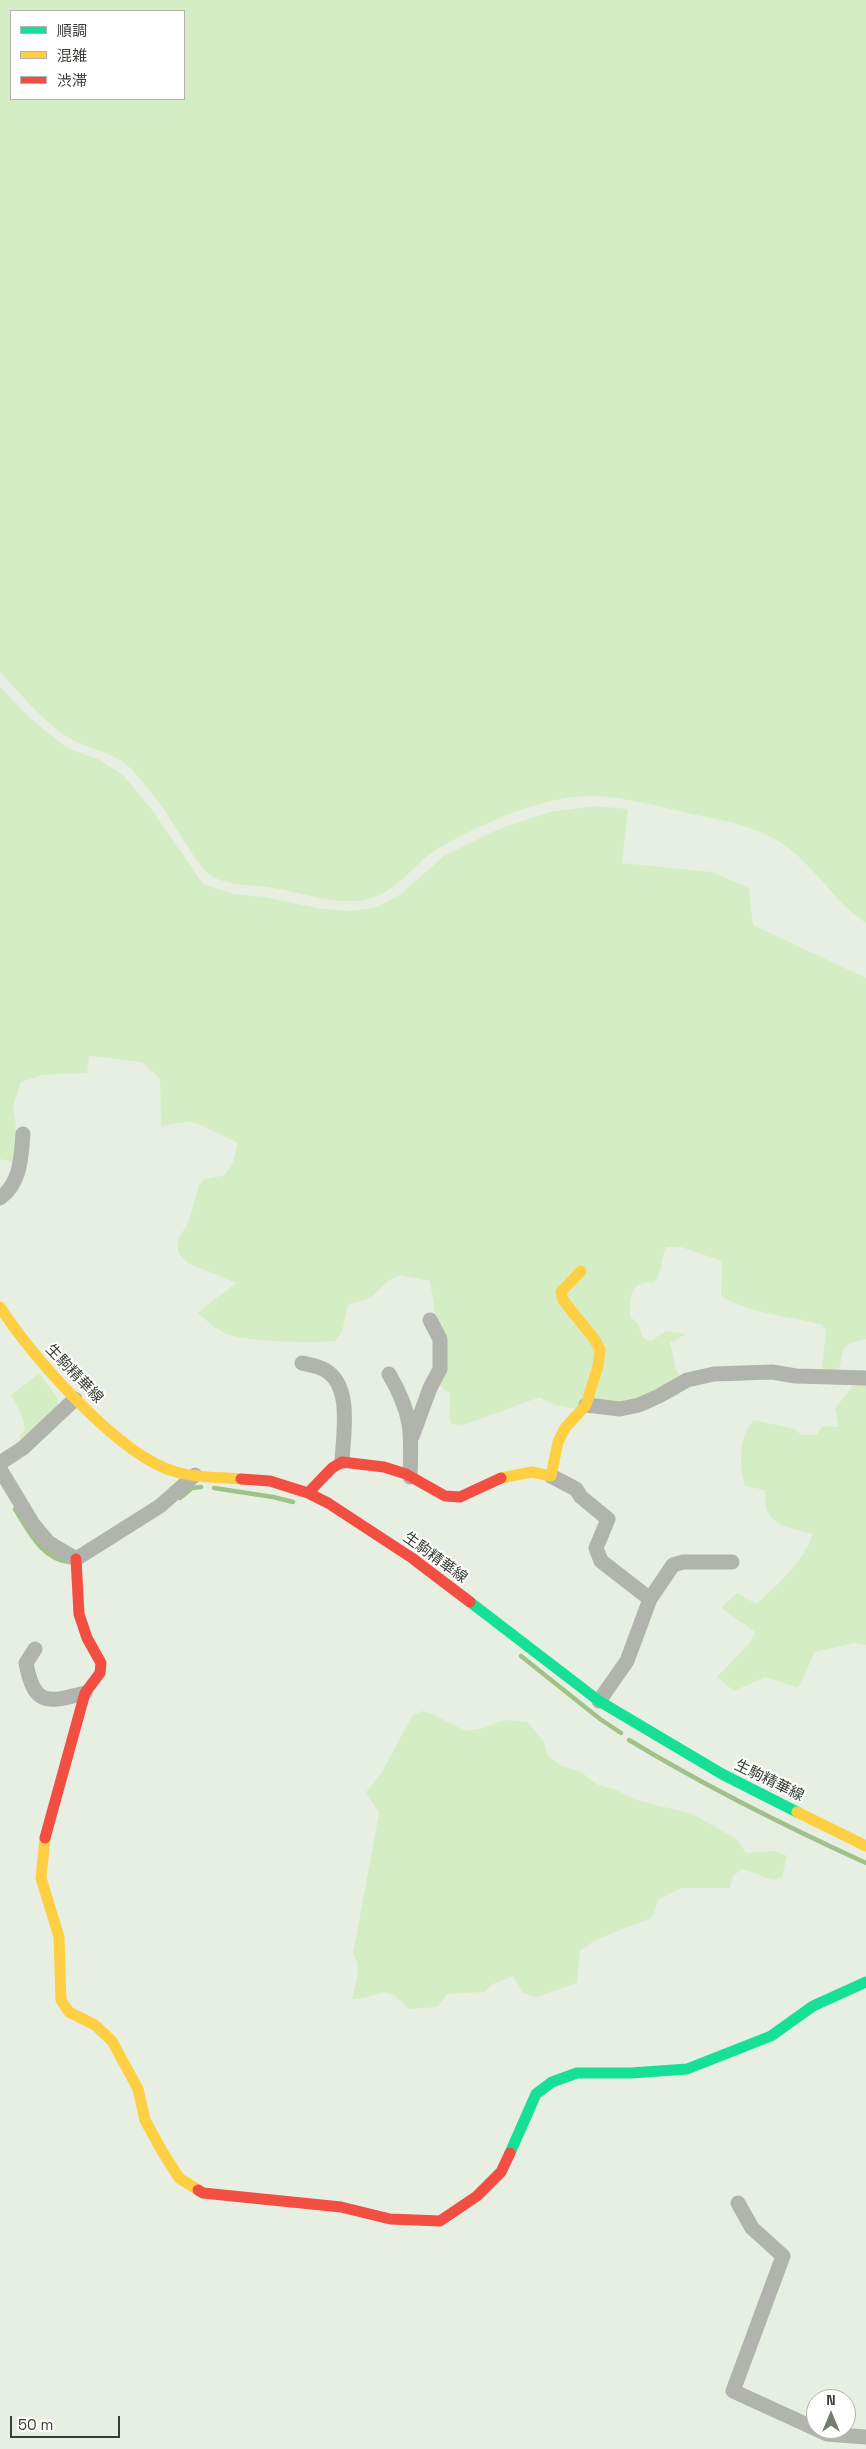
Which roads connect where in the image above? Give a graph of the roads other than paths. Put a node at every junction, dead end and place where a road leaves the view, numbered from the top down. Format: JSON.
{"nodes":[{"id":1,"x":23,"y":1134,"type":"dead end"},
{"id":2,"x":0,"y":1198,"type":"edge"},
{"id":3,"x":581,"y":1271,"type":"dead end"},
{"id":4,"x":0,"y":1307,"type":"edge"},
{"id":5,"x":430,"y":1320,"type":"dead end"},
{"id":6,"x":302,"y":1363,"type":"dead end"},
{"id":7,"x":389,"y":1374,"type":"dead end"},
{"id":8,"x":866,"y":1378,"type":"edge"},
{"id":9,"x":75,"y":1399,"type":"junction"},
{"id":10,"x":586,"y":1405,"type":"junction"},
{"id":11,"x":412,"y":1437,"type":"junction"},
{"id":12,"x":342,"y":1462,"type":"junction"},
{"id":13,"x":0,"y":1463,"type":"edge"},
{"id":14,"x":0,"y":1469,"type":"edge"},
{"id":15,"x":195,"y":1475,"type":"junction"},
{"id":16,"x":551,"y":1476,"type":"junction"},
{"id":17,"x":410,"y":1477,"type":"junction"},
{"id":18,"x":308,"y":1493,"type":"junction"},
{"id":19,"x":76,"y":1559,"type":"junction"},
{"id":20,"x":732,"y":1562,"type":"dead end"},
{"id":21,"x":650,"y":1599,"type":"junction"},
{"id":22,"x":35,"y":1649,"type":"dead end"},
{"id":23,"x":85,"y":1693,"type":"junction"},
{"id":24,"x":599,"y":1700,"type":"junction"},
{"id":25,"x":866,"y":1846,"type":"edge"},
{"id":26,"x":866,"y":1982,"type":"edge"},
{"id":27,"x":738,"y":2203,"type":"dead end"},
{"id":28,"x":806,"y":2424,"type":"edge"}],
"edges":[{"from":1,"to":2,"type":"street"},
{"from":3,"to":10,"type":"street"},
{"from":4,"to":9,"type":"street","name":"生駒精華線"},
{"from":5,"to":11,"type":"street"},
{"from":6,"to":12,"type":"street"},
{"from":7,"to":11,"type":"street"},
{"from":8,"to":10,"type":"street"},
{"from":9,"to":13,"type":"street"},
{"from":9,"to":15,"type":"street","name":"生駒精華線"},
{"from":10,"to":16,"type":"street"},
{"from":11,"to":17,"type":"street"},
{"from":12,"to":17,"type":"street"},
{"from":12,"to":18,"type":"street"},
{"from":14,"to":19,"type":"street"},
{"from":15,"to":18,"type":"street","name":"生駒精華線"},
{"from":15,"to":19,"type":"street"},
{"from":16,"to":17,"type":"street"},
{"from":16,"to":21,"type":"street"},
{"from":18,"to":24,"type":"street","name":"生駒精華線"},
{"from":19,"to":23,"type":"street"},
{"from":20,"to":21,"type":"street"},
{"from":21,"to":24,"type":"street"},
{"from":22,"to":23,"type":"street"},
{"from":23,"to":26,"type":"street"},
{"from":24,"to":25,"type":"street","name":"生駒精華線"},
{"from":27,"to":28,"type":"street"}]}
